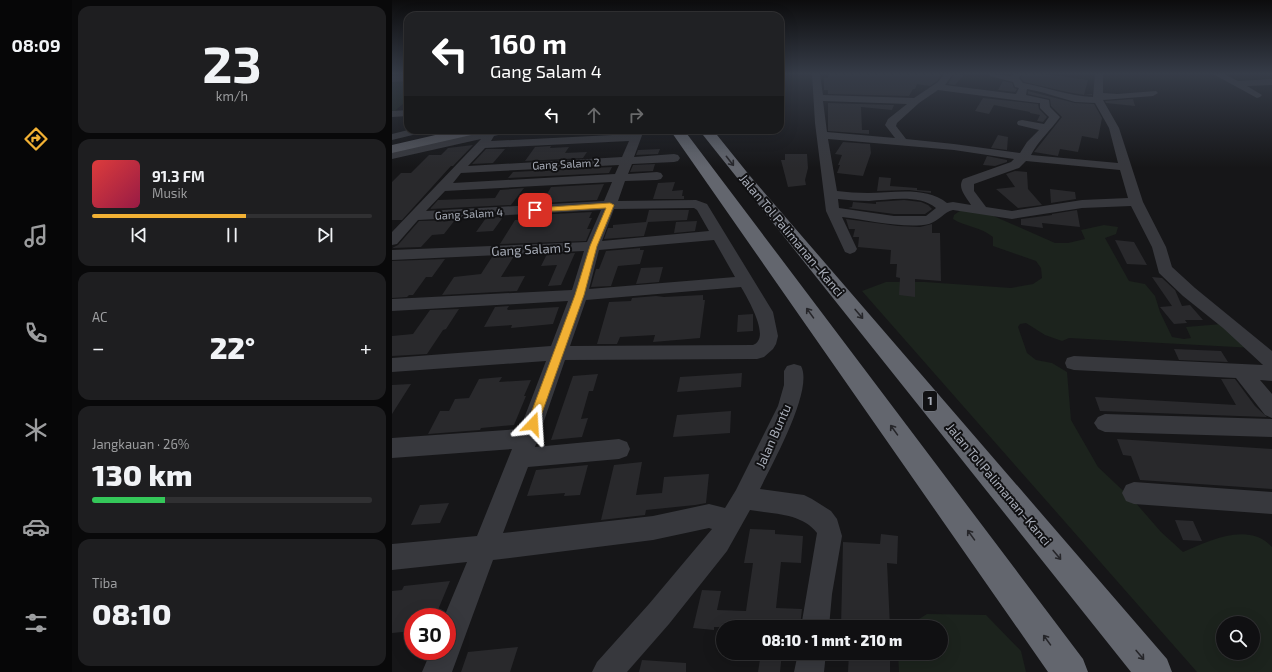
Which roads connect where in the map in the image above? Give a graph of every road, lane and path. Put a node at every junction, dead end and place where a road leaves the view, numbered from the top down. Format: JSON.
{"nodes":[{"id":1,"x":819,"y":105,"type":"edge"},
{"id":2,"x":911,"y":105,"type":"edge"},
{"id":3,"x":1045,"y":105,"type":"edge"},
{"id":4,"x":1101,"y":105,"type":"edge"},
{"id":5,"x":404,"y":113,"type":"edge"},
{"id":6,"x":393,"y":114,"type":"edge"},
{"id":7,"x":1022,"y":123,"type":"dead end"},
{"id":8,"x":1047,"y":128,"type":"junction"},
{"id":9,"x":404,"y":130,"type":"edge"},
{"id":10,"x":412,"y":134,"type":"edge"},
{"id":11,"x":434,"y":134,"type":"edge"},
{"id":12,"x":448,"y":134,"type":"edge"},
{"id":13,"x":486,"y":134,"type":"edge"},
{"id":14,"x":496,"y":134,"type":"edge"},
{"id":15,"x":625,"y":134,"type":"edge"},
{"id":16,"x":638,"y":134,"type":"edge"},
{"id":17,"x":680,"y":134,"type":"edge"},
{"id":18,"x":709,"y":134,"type":"edge"},
{"id":19,"x":822,"y":135,"type":"junction"},
{"id":20,"x":393,"y":142,"type":"edge"},
{"id":21,"x":902,"y":142,"type":"junction"},
{"id":22,"x":481,"y":145,"type":"junction"},
{"id":23,"x":946,"y":146,"type":"junction"},
{"id":24,"x":392,"y":155,"type":"edge"},
{"id":25,"x":1024,"y":157,"type":"junction"},
{"id":26,"x":674,"y":158,"type":"dead end"},
{"id":27,"x":948,"y":160,"type":"dead end"},
{"id":28,"x":1125,"y":167,"type":"junction"},
{"id":29,"x":624,"y":169,"type":"junction"},
{"id":30,"x":458,"y":170,"type":"junction"},
{"id":31,"x":657,"y":176,"type":"dead end"},
{"id":32,"x":442,"y":187,"type":"junction"},
{"id":33,"x":830,"y":194,"type":"junction"},
{"id":34,"x":1136,"y":202,"type":"junction"},
{"id":35,"x":610,"y":205,"type":"junction"},
{"id":36,"x":944,"y":208,"type":"junction"},
{"id":37,"x":981,"y":210,"type":"junction"},
{"id":38,"x":833,"y":211,"type":"junction"},
{"id":39,"x":413,"y":218,"type":"junction"},
{"id":40,"x":392,"y":220,"type":"edge"},
{"id":41,"x":718,"y":235,"type":"junction"},
{"id":42,"x":392,"y":242,"type":"edge"},
{"id":43,"x":593,"y":246,"type":"junction"},
{"id":44,"x":850,"y":249,"type":"dead end"},
{"id":45,"x":392,"y":255,"type":"edge"},
{"id":46,"x":745,"y":281,"type":"junction"},
{"id":47,"x":579,"y":295,"type":"junction"},
{"id":48,"x":392,"y":305,"type":"edge"},
{"id":49,"x":558,"y":353,"type":"junction"},
{"id":50,"x":1272,"y":362,"type":"edge"},
{"id":51,"x":1074,"y":363,"type":"dead end"},
{"id":52,"x":392,"y":366,"type":"edge"},
{"id":53,"x":794,"y":371,"type":"dead end"},
{"id":54,"x":1241,"y":371,"type":"junction"},
{"id":55,"x":1272,"y":373,"type":"edge"},
{"id":56,"x":1272,"y":409,"type":"edge"},
{"id":57,"x":1105,"y":423,"type":"dead end"},
{"id":58,"x":1272,"y":428,"type":"edge"},
{"id":59,"x":528,"y":438,"type":"junction"},
{"id":60,"x":392,"y":448,"type":"edge"},
{"id":61,"x":620,"y":449,"type":"dead end"},
{"id":62,"x":520,"y":458,"type":"junction"},
{"id":63,"x":1134,"y":493,"type":"dead end"},
{"id":64,"x":744,"y":498,"type":"junction"},
{"id":65,"x":1272,"y":503,"type":"edge"},
{"id":66,"x":721,"y":519,"type":"junction"},
{"id":67,"x":485,"y":548,"type":"junction"},
{"id":68,"x":392,"y":556,"type":"edge"},
{"id":69,"x":816,"y":620,"type":"edge"},
{"id":70,"x":456,"y":623,"type":"edge"},
{"id":71,"x":442,"y":660,"type":"edge"},
{"id":72,"x":811,"y":660,"type":"edge"},
{"id":73,"x":437,"y":672,"type":"edge"},
{"id":74,"x":607,"y":672,"type":"edge"},
{"id":75,"x":809,"y":672,"type":"edge"},
{"id":76,"x":1070,"y":672,"type":"edge"},
{"id":77,"x":1154,"y":672,"type":"edge"}],
"edges":[{"from":1,"to":19,"type":"street"},
{"from":2,"to":21,"type":"street"},
{"from":3,"to":8,"type":"street"},
{"from":4,"to":28,"type":"street"},
{"from":5,"to":6,"type":"street"},
{"from":7,"to":8,"type":"street"},
{"from":8,"to":25,"type":"street"},
{"from":9,"to":20,"type":"street"},
{"from":10,"to":20,"type":"street"},
{"from":11,"to":20,"type":"main road"},
{"from":12,"to":20,"type":"main road"},
{"from":13,"to":24,"type":"street"},
{"from":14,"to":22,"type":"street"},
{"from":15,"to":22,"type":"street"},
{"from":16,"to":29,"type":"street"},
{"from":76,"to":17,"type":"highway","name":"Jalan Tol Palimanan–Kanci","one_way":true},
{"from":18,"to":77,"type":"highway","name":"Jalan Tol Palimanan–Kanci","number":"1","one_way":true},
{"from":19,"to":21,"type":"street"},
{"from":19,"to":33,"type":"street"},
{"from":21,"to":23,"type":"street"},
{"from":22,"to":30,"type":"street"},
{"from":23,"to":25,"type":"street"},
{"from":23,"to":27,"type":"street"},
{"from":25,"to":28,"type":"street"},
{"from":25,"to":37,"type":"street"},
{"from":26,"to":29,"type":"street","name":"Gang Salam 2"},
{"from":28,"to":34,"type":"street"},
{"from":29,"to":30,"type":"street","name":"Gang Salam 2"},
{"from":29,"to":31,"type":"street"},
{"from":29,"to":32,"type":"street"},
{"from":29,"to":35,"type":"street"},
{"from":30,"to":32,"type":"street"},
{"from":32,"to":39,"type":"street"},
{"from":33,"to":36,"type":"street"},
{"from":33,"to":38,"type":"street"},
{"from":34,"to":37,"type":"street"},
{"from":34,"to":50,"type":"street"},
{"from":35,"to":39,"type":"street","name":"Gang Salam 4"},
{"from":35,"to":41,"type":"street","name":"Gang Salam 4"},
{"from":35,"to":43,"type":"street"},
{"from":36,"to":37,"type":"street"},
{"from":36,"to":38,"type":"street"},
{"from":38,"to":44,"type":"street"},
{"from":39,"to":40,"type":"street","name":"Gang Salam 4"},
{"from":39,"to":42,"type":"street"},
{"from":41,"to":43,"type":"street","name":"Gang Salam 5"},
{"from":41,"to":46,"type":"street"},
{"from":43,"to":45,"type":"street","name":"Gang Salam 5"},
{"from":43,"to":47,"type":"street"},
{"from":46,"to":47,"type":"street"},
{"from":46,"to":49,"type":"street"},
{"from":47,"to":48,"type":"street"},
{"from":47,"to":49,"type":"street"},
{"from":49,"to":52,"type":"street"},
{"from":49,"to":59,"type":"street"},
{"from":51,"to":54,"type":"street"},
{"from":53,"to":64,"type":"street","name":"Jalan Buntu"},
{"from":54,"to":55,"type":"street"},
{"from":54,"to":56,"type":"street"},
{"from":57,"to":58,"type":"street"},
{"from":59,"to":60,"type":"street"},
{"from":59,"to":62,"type":"street"},
{"from":61,"to":62,"type":"street"},
{"from":62,"to":67,"type":"street"},
{"from":63,"to":65,"type":"street"},
{"from":64,"to":66,"type":"street","name":"Jalan Buntu"},
{"from":64,"to":69,"type":"street"},
{"from":66,"to":67,"type":"street"},
{"from":66,"to":74,"type":"street","name":"Jalan Buntu"},
{"from":67,"to":68,"type":"street"},
{"from":67,"to":70,"type":"street"},
{"from":71,"to":73,"type":"street"},
{"from":72,"to":75,"type":"street"}]}
